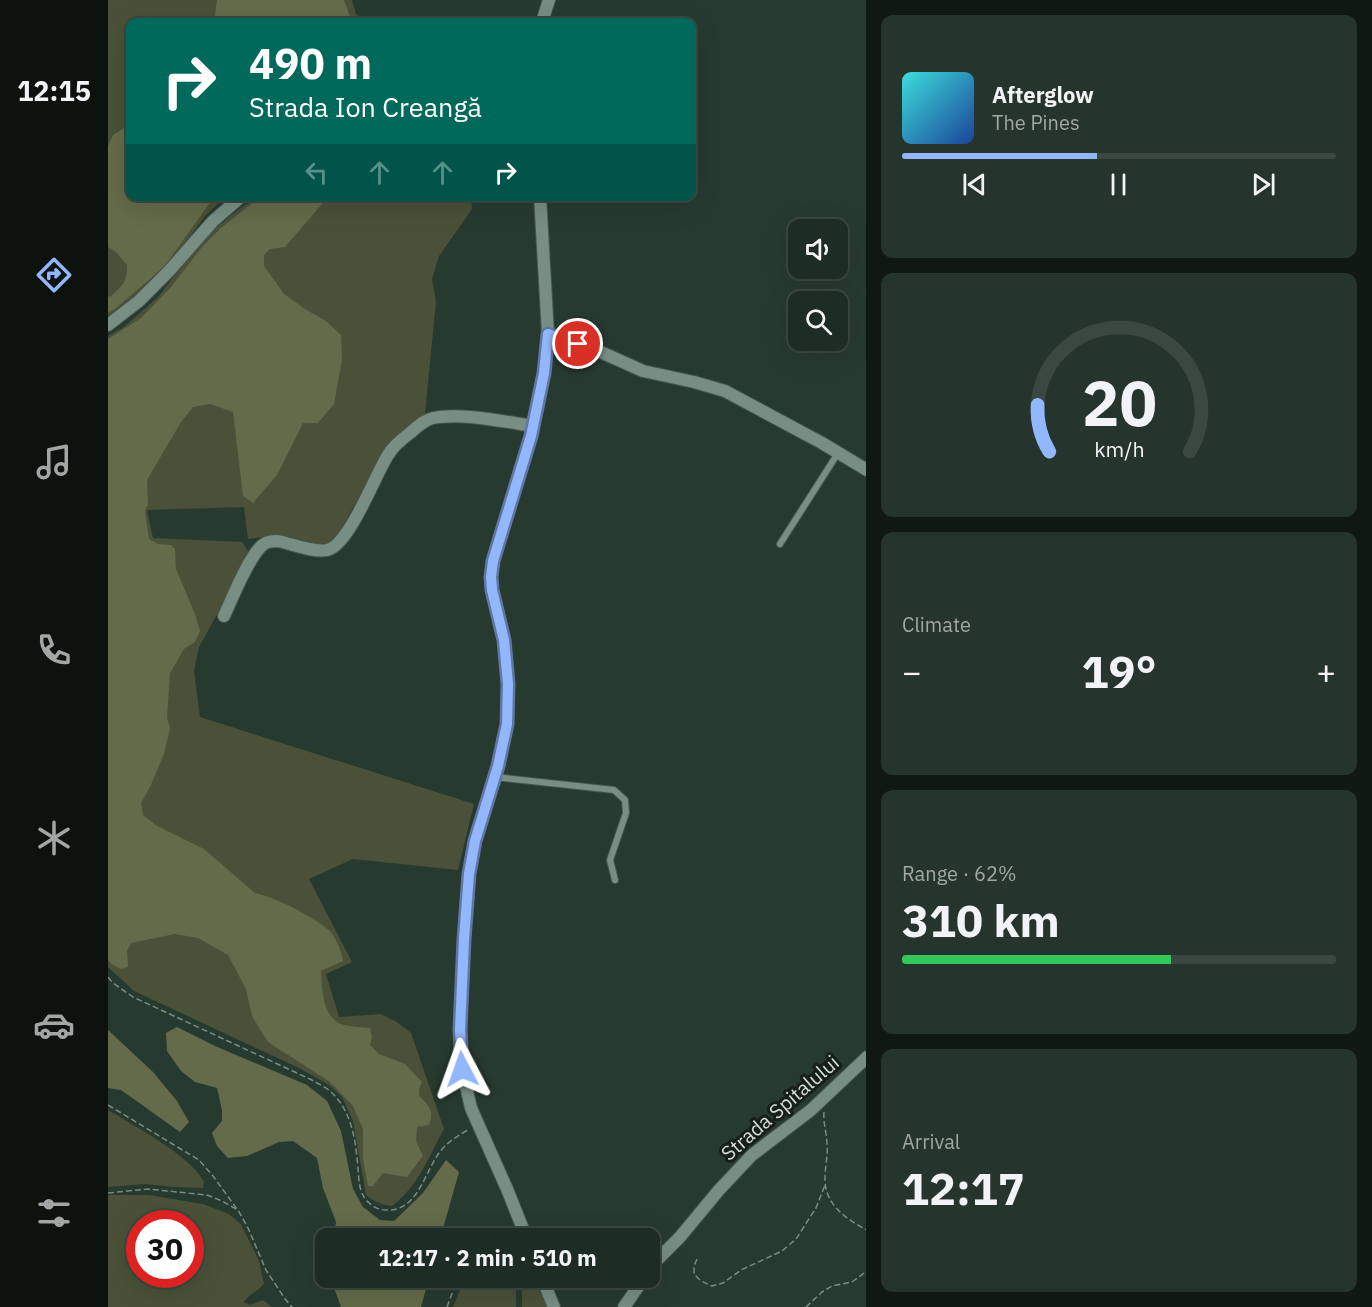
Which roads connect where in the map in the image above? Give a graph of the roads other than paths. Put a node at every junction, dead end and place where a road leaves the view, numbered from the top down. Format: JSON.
{"nodes":[{"id":1,"x":549,"y":0,"type":"edge"},
{"id":2,"x":543,"y":18,"type":"edge"},
{"id":3,"x":236,"y":201,"type":"edge"},
{"id":4,"x":540,"y":201,"type":"edge"},
{"id":5,"x":108,"y":325,"type":"edge"},
{"id":6,"x":548,"y":334,"type":"junction"},
{"id":7,"x":533,"y":426,"type":"junction"},
{"id":8,"x":838,"y":453,"type":"junction"},
{"id":9,"x":866,"y":470,"type":"edge"},
{"id":10,"x":780,"y":544,"type":"dead end"},
{"id":11,"x":224,"y":616,"type":"dead end"},
{"id":12,"x":495,"y":777,"type":"junction"},
{"id":13,"x":615,"y":880,"type":"dead end"},
{"id":14,"x":866,"y":1058,"type":"edge"},
{"id":15,"x":523,"y":1228,"type":"edge"},
{"id":16,"x":660,"y":1257,"type":"edge"},
{"id":17,"x":546,"y":1288,"type":"edge"},
{"id":18,"x":637,"y":1288,"type":"edge"},
{"id":19,"x":554,"y":1307,"type":"edge"},
{"id":20,"x":624,"y":1307,"type":"edge"}],
"edges":[{"from":1,"to":2,"type":"street"},
{"from":3,"to":5,"type":"street"},
{"from":4,"to":6,"type":"street"},
{"from":6,"to":7,"type":"street"},
{"from":6,"to":8,"type":"street"},
{"from":7,"to":11,"type":"street"},
{"from":7,"to":12,"type":"street"},
{"from":8,"to":9,"type":"street"},
{"from":8,"to":10,"type":"lane"},
{"from":12,"to":13,"type":"lane"},
{"from":12,"to":15,"type":"street"},
{"from":14,"to":16,"type":"street","name":"Strada Spitalului"},
{"from":17,"to":19,"type":"street"},
{"from":18,"to":20,"type":"street"}]}
